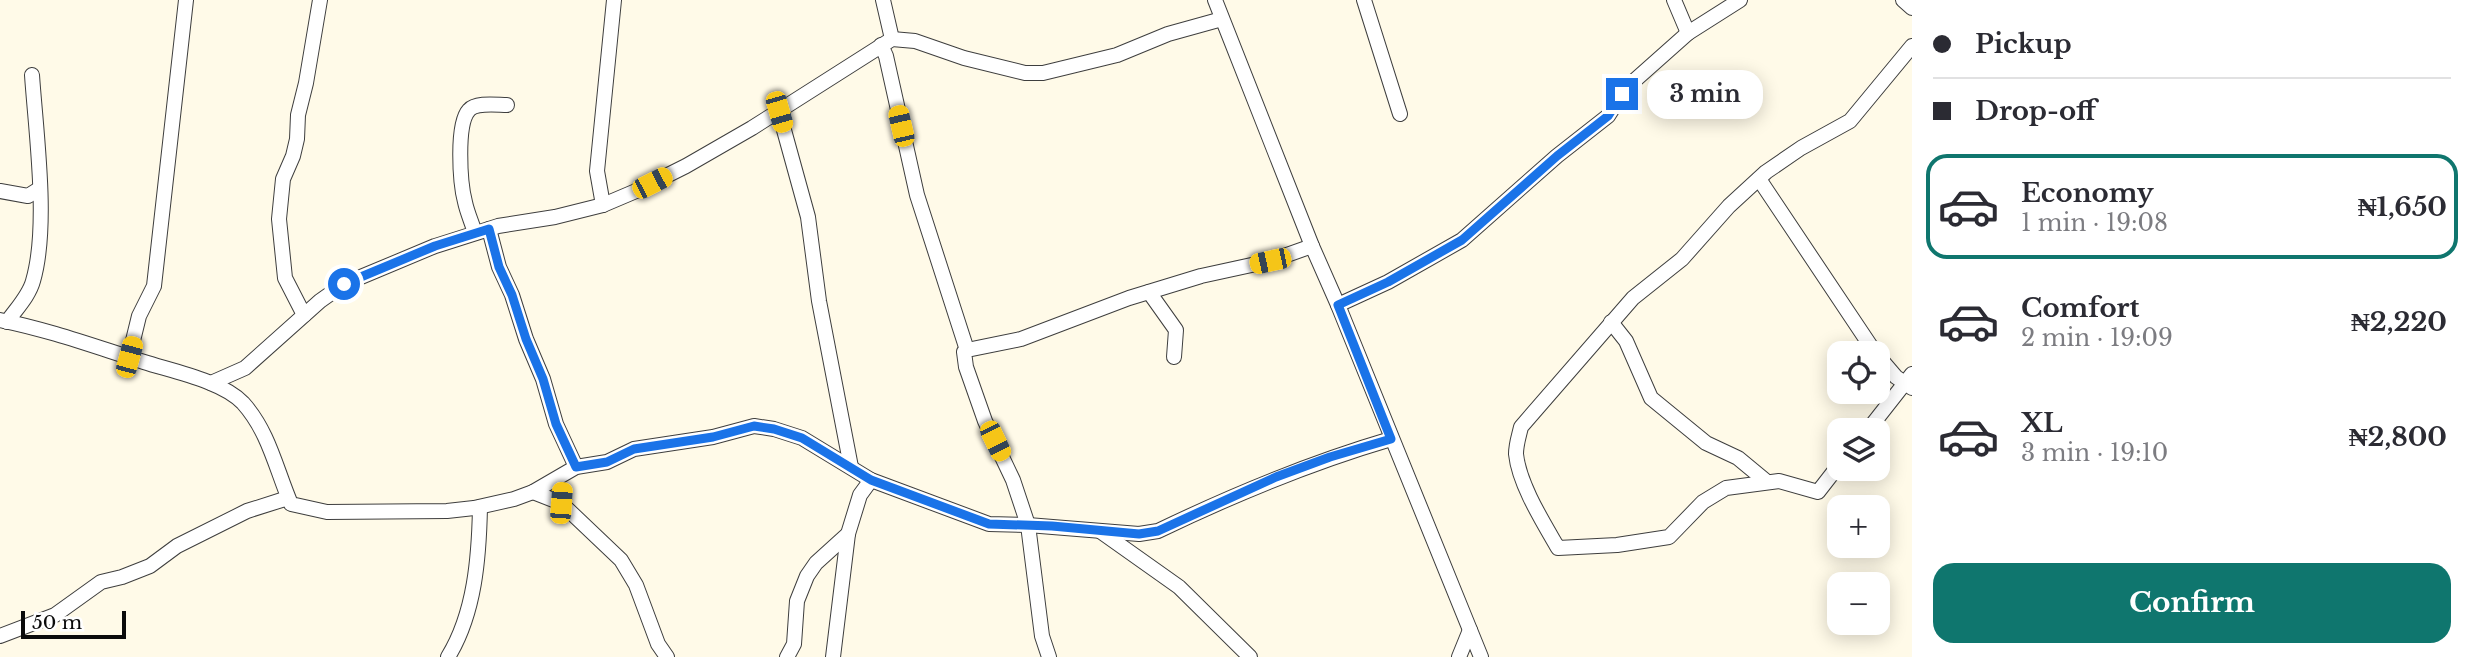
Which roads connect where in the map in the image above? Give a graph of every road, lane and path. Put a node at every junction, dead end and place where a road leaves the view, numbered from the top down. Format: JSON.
{"nodes":[{"id":1,"x":186,"y":0,"type":"edge"},
{"id":2,"x":320,"y":0,"type":"edge"},
{"id":3,"x":614,"y":0,"type":"edge"},
{"id":4,"x":883,"y":0,"type":"edge"},
{"id":5,"x":1215,"y":0,"type":"edge"},
{"id":6,"x":1364,"y":0,"type":"edge"},
{"id":7,"x":1674,"y":0,"type":"edge"},
{"id":8,"x":1740,"y":0,"type":"edge"},
{"id":9,"x":1903,"y":0,"type":"edge"},
{"id":10,"x":1912,"y":8,"type":"edge"},
{"id":11,"x":1222,"y":19,"type":"junction"},
{"id":12,"x":1688,"y":33,"type":"junction"},
{"id":13,"x":886,"y":42,"type":"junction"},
{"id":14,"x":1910,"y":54,"type":"edge"},
{"id":15,"x":32,"y":75,"type":"dead end"},
{"id":16,"x":507,"y":105,"type":"dead end"},
{"id":17,"x":779,"y":112,"type":"junction"},
{"id":18,"x":1400,"y":114,"type":"dead end"},
{"id":19,"x":1759,"y":178,"type":"junction"},
{"id":20,"x":39,"y":190,"type":"junction"},
{"id":21,"x":0,"y":191,"type":"edge"},
{"id":22,"x":603,"y":205,"type":"junction"},
{"id":23,"x":482,"y":231,"type":"junction"},
{"id":24,"x":1312,"y":246,"type":"junction"},
{"id":25,"x":1149,"y":292,"type":"junction"},
{"id":26,"x":1338,"y":305,"type":"junction"},
{"id":27,"x":304,"y":315,"type":"junction"},
{"id":28,"x":4,"y":321,"type":"edge"},
{"id":29,"x":1611,"y":322,"type":"junction"},
{"id":30,"x":1868,"y":341,"type":"edge"},
{"id":31,"x":967,"y":350,"type":"junction"},
{"id":32,"x":129,"y":357,"type":"junction"},
{"id":33,"x":1174,"y":357,"type":"dead end"},
{"id":34,"x":1890,"y":370,"type":"edge"},
{"id":35,"x":1909,"y":381,"type":"edge"},
{"id":36,"x":211,"y":383,"type":"junction"},
{"id":37,"x":1878,"y":418,"type":"edge"},
{"id":38,"x":1391,"y":439,"type":"junction"},
{"id":39,"x":576,"y":467,"type":"junction"},
{"id":40,"x":850,"y":467,"type":"junction"},
{"id":41,"x":563,"y":475,"type":"junction"},
{"id":42,"x":871,"y":480,"type":"junction"},
{"id":43,"x":1827,"y":480,"type":"edge"},
{"id":44,"x":1767,"y":482,"type":"junction"},
{"id":45,"x":533,"y":492,"type":"junction"},
{"id":46,"x":288,"y":498,"type":"junction"},
{"id":47,"x":561,"y":503,"type":"junction"},
{"id":48,"x":480,"y":507,"type":"junction"},
{"id":49,"x":1028,"y":525,"type":"junction"},
{"id":50,"x":1099,"y":530,"type":"junction"},
{"id":51,"x":848,"y":534,"type":"junction"},
{"id":52,"x":1470,"y":630,"type":"junction"},
{"id":53,"x":0,"y":636,"type":"edge"},
{"id":54,"x":448,"y":657,"type":"edge"},
{"id":55,"x":667,"y":657,"type":"edge"},
{"id":56,"x":787,"y":657,"type":"edge"},
{"id":57,"x":833,"y":657,"type":"edge"},
{"id":58,"x":1049,"y":657,"type":"edge"},
{"id":59,"x":1250,"y":657,"type":"edge"},
{"id":60,"x":1459,"y":657,"type":"edge"},
{"id":61,"x":1482,"y":657,"type":"edge"}],
"edges":[{"from":1,"to":32,"type":"street"},
{"from":2,"to":27,"type":"street"},
{"from":3,"to":22,"type":"street"},
{"from":4,"to":13,"type":"street"},
{"from":5,"to":11,"type":"street"},
{"from":6,"to":18,"type":"street"},
{"from":7,"to":12,"type":"street"},
{"from":8,"to":12,"type":"street"},
{"from":9,"to":10,"type":"street"},
{"from":11,"to":13,"type":"street"},
{"from":11,"to":24,"type":"street"},
{"from":12,"to":26,"type":"street"},
{"from":13,"to":17,"type":"street"},
{"from":13,"to":31,"type":"street"},
{"from":14,"to":19,"type":"street"},
{"from":15,"to":20,"type":"street"},
{"from":16,"to":23,"type":"street"},
{"from":17,"to":22,"type":"street"},
{"from":17,"to":40,"type":"street"},
{"from":19,"to":29,"type":"street"},
{"from":19,"to":30,"type":"street"},
{"from":20,"to":21,"type":"street"},
{"from":20,"to":28,"type":"street"},
{"from":22,"to":23,"type":"street"},
{"from":23,"to":27,"type":"street"},
{"from":23,"to":39,"type":"street"},
{"from":24,"to":25,"type":"street"},
{"from":24,"to":26,"type":"street"},
{"from":25,"to":31,"type":"street"},
{"from":25,"to":33,"type":"street"},
{"from":26,"to":38,"type":"street"},
{"from":27,"to":36,"type":"street"},
{"from":28,"to":32,"type":"street"},
{"from":29,"to":44,"type":"street"},
{"from":29,"to":44,"type":"street"},
{"from":31,"to":49,"type":"street"},
{"from":32,"to":36,"type":"street"},
{"from":34,"to":35,"type":"street"},
{"from":35,"to":37,"type":"street"},
{"from":36,"to":46,"type":"street"},
{"from":38,"to":50,"type":"street"},
{"from":38,"to":52,"type":"street"},
{"from":39,"to":40,"type":"street"},
{"from":39,"to":41,"type":"street"},
{"from":40,"to":42,"type":"street"},
{"from":41,"to":45,"type":"street"},
{"from":41,"to":47,"type":"street"},
{"from":42,"to":49,"type":"street"},
{"from":42,"to":51,"type":"street"},
{"from":43,"to":44,"type":"street"},
{"from":45,"to":47,"type":"street"},
{"from":45,"to":48,"type":"street"},
{"from":46,"to":48,"type":"street"},
{"from":46,"to":53,"type":"street"},
{"from":47,"to":55,"type":"street"},
{"from":48,"to":54,"type":"street"},
{"from":49,"to":50,"type":"street"},
{"from":49,"to":58,"type":"street"},
{"from":50,"to":59,"type":"street"},
{"from":51,"to":56,"type":"street"},
{"from":51,"to":57,"type":"street"},
{"from":52,"to":60,"type":"street"},
{"from":52,"to":61,"type":"street"}]}
